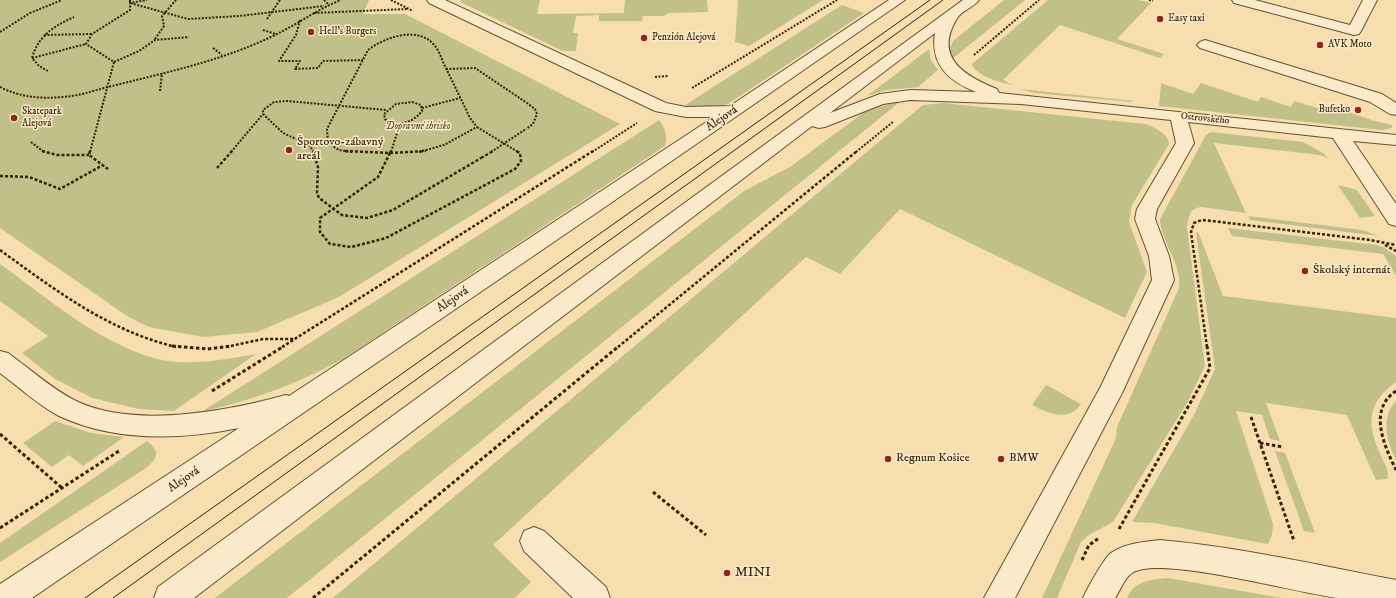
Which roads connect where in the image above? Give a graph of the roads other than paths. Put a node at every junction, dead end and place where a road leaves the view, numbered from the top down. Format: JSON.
{"nodes":[{"id":1,"x":434,"y":0,"type":"edge"},
{"id":2,"x":898,"y":0,"type":"edge"},
{"id":3,"x":972,"y":0,"type":"edge"},
{"id":4,"x":1239,"y":0,"type":"edge"},
{"id":5,"x":1370,"y":0,"type":"edge"},
{"id":6,"x":949,"y":18,"type":"junction"},
{"id":7,"x":1205,"y":45,"type":"dead end"},
{"id":8,"x":1013,"y":99,"type":"junction"},
{"id":9,"x":661,"y":107,"type":"junction"},
{"id":10,"x":1396,"y":110,"type":"edge"},
{"id":11,"x":734,"y":111,"type":"junction"},
{"id":12,"x":1178,"y":116,"type":"junction"},
{"id":13,"x":792,"y":134,"type":"junction"},
{"id":14,"x":1340,"y":135,"type":"junction"},
{"id":15,"x":1396,"y":140,"type":"edge"},
{"id":16,"x":669,"y":155,"type":"junction"},
{"id":17,"x":1396,"y":219,"type":"edge"},
{"id":18,"x":0,"y":360,"type":"edge"},
{"id":19,"x":302,"y":401,"type":"junction"},
{"id":20,"x":534,"y":541,"type":"dead end"},
{"id":21,"x":1396,"y":595,"type":"edge"},
{"id":22,"x":6,"y":598,"type":"edge"},
{"id":23,"x":169,"y":598,"type":"edge"},
{"id":24,"x":595,"y":598,"type":"edge"},
{"id":25,"x":999,"y":598,"type":"edge"},
{"id":26,"x":1098,"y":598,"type":"edge"}],
"edges":[{"from":1,"to":9,"type":"street"},
{"from":2,"to":11,"type":"street","name":"Alejová"},
{"from":3,"to":6,"type":"street"},
{"from":4,"to":5,"type":"street"},
{"from":6,"to":8,"type":"street"},
{"from":6,"to":13,"type":"street"},
{"from":7,"to":10,"type":"street"},
{"from":8,"to":12,"type":"street","name":"Ostrovského"},
{"from":8,"to":13,"type":"street"},
{"from":9,"to":11,"type":"street"},
{"from":9,"to":16,"type":"street"},
{"from":11,"to":16,"type":"street","name":"Alejová"},
{"from":12,"to":14,"type":"street","name":"Ostrovského"},
{"from":12,"to":25,"type":"street"},
{"from":13,"to":23,"type":"street"},
{"from":14,"to":15,"type":"street","name":"Ostrovského"},
{"from":14,"to":17,"type":"street"},
{"from":16,"to":19,"type":"street","name":"Alejová"},
{"from":18,"to":19,"type":"street"},
{"from":19,"to":22,"type":"street","name":"Alejová"},
{"from":20,"to":24,"type":"street"},
{"from":21,"to":26,"type":"street"}]}
